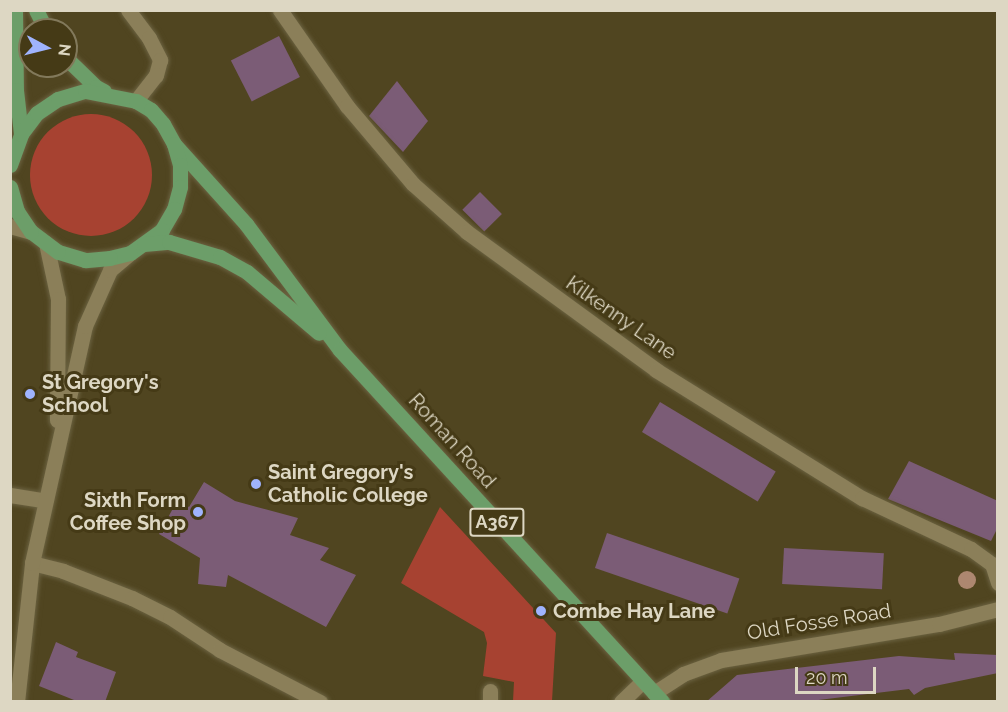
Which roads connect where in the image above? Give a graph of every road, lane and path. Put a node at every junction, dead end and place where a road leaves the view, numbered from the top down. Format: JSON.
{"nodes":[{"id":1,"x":15,"y":10,"type":"edge"},
{"id":2,"x":128,"y":10,"type":"edge"},
{"id":3,"x":280,"y":10,"type":"edge"},
{"id":4,"x":78,"y":70,"type":"edge"},
{"id":5,"x":109,"y":94,"type":"junction"},
{"id":6,"x":136,"y":101,"type":"junction"},
{"id":7,"x":21,"y":134,"type":"junction"},
{"id":8,"x":174,"y":144,"type":"junction"},
{"id":9,"x":11,"y":159,"type":"edge"},
{"id":10,"x":10,"y":188,"type":"edge"},
{"id":11,"x":10,"y":226,"type":"edge"},
{"id":12,"x":31,"y":232,"type":"junction"},
{"id":13,"x":46,"y":243,"type":"junction"},
{"id":14,"x":144,"y":244,"type":"junction"},
{"id":15,"x":130,"y":253,"type":"junction"},
{"id":16,"x":340,"y":350,"type":"junction"},
{"id":17,"x":57,"y":456,"type":"junction"},
{"id":18,"x":10,"y":495,"type":"edge"},
{"id":19,"x":46,"y":501,"type":"junction"},
{"id":20,"x":32,"y":563,"type":"junction"},
{"id":21,"x":998,"y":583,"type":"edge"},
{"id":22,"x":998,"y":609,"type":"edge"},
{"id":23,"x":642,"y":682,"type":"junction"},
{"id":24,"x":658,"y":697,"type":"edge"},
{"id":25,"x":17,"y":702,"type":"edge"},
{"id":26,"x":320,"y":702,"type":"edge"},
{"id":27,"x":621,"y":702,"type":"edge"}],
"edges":[{"from":1,"to":7,"type":"main road"},
{"from":2,"to":6,"type":"street"},
{"from":3,"to":21,"type":"street","name":"Kilkenny Lane"},
{"from":4,"to":5,"type":"main road"},
{"from":5,"to":6,"type":"main road"},
{"from":5,"to":7,"type":"main road"},
{"from":6,"to":8,"type":"main road"},
{"from":7,"to":9,"type":"main road"},
{"from":8,"to":14,"type":"main road"},
{"from":8,"to":16,"type":"main road","name":"Roman Road","number":"A367"},
{"from":10,"to":12,"type":"main road"},
{"from":11,"to":12,"type":"street"},
{"from":12,"to":13,"type":"main road"},
{"from":13,"to":15,"type":"main road"},
{"from":13,"to":17,"type":"street"},
{"from":14,"to":15,"type":"main road"},
{"from":14,"to":16,"type":"main road","name":"Roman Road","number":"A367"},
{"from":15,"to":17,"type":"street"},
{"from":16,"to":23,"type":"main road","name":"Roman Road","number":"A367"},
{"from":17,"to":19,"type":"street"},
{"from":18,"to":19,"type":"street"},
{"from":19,"to":20,"type":"street"},
{"from":20,"to":25,"type":"street"},
{"from":20,"to":26,"type":"street"},
{"from":22,"to":24,"type":"street","name":"Old Fosse Road"},
{"from":23,"to":24,"type":"main road","name":"Roman Road","number":"A367"},
{"from":23,"to":27,"type":"street"}]}
